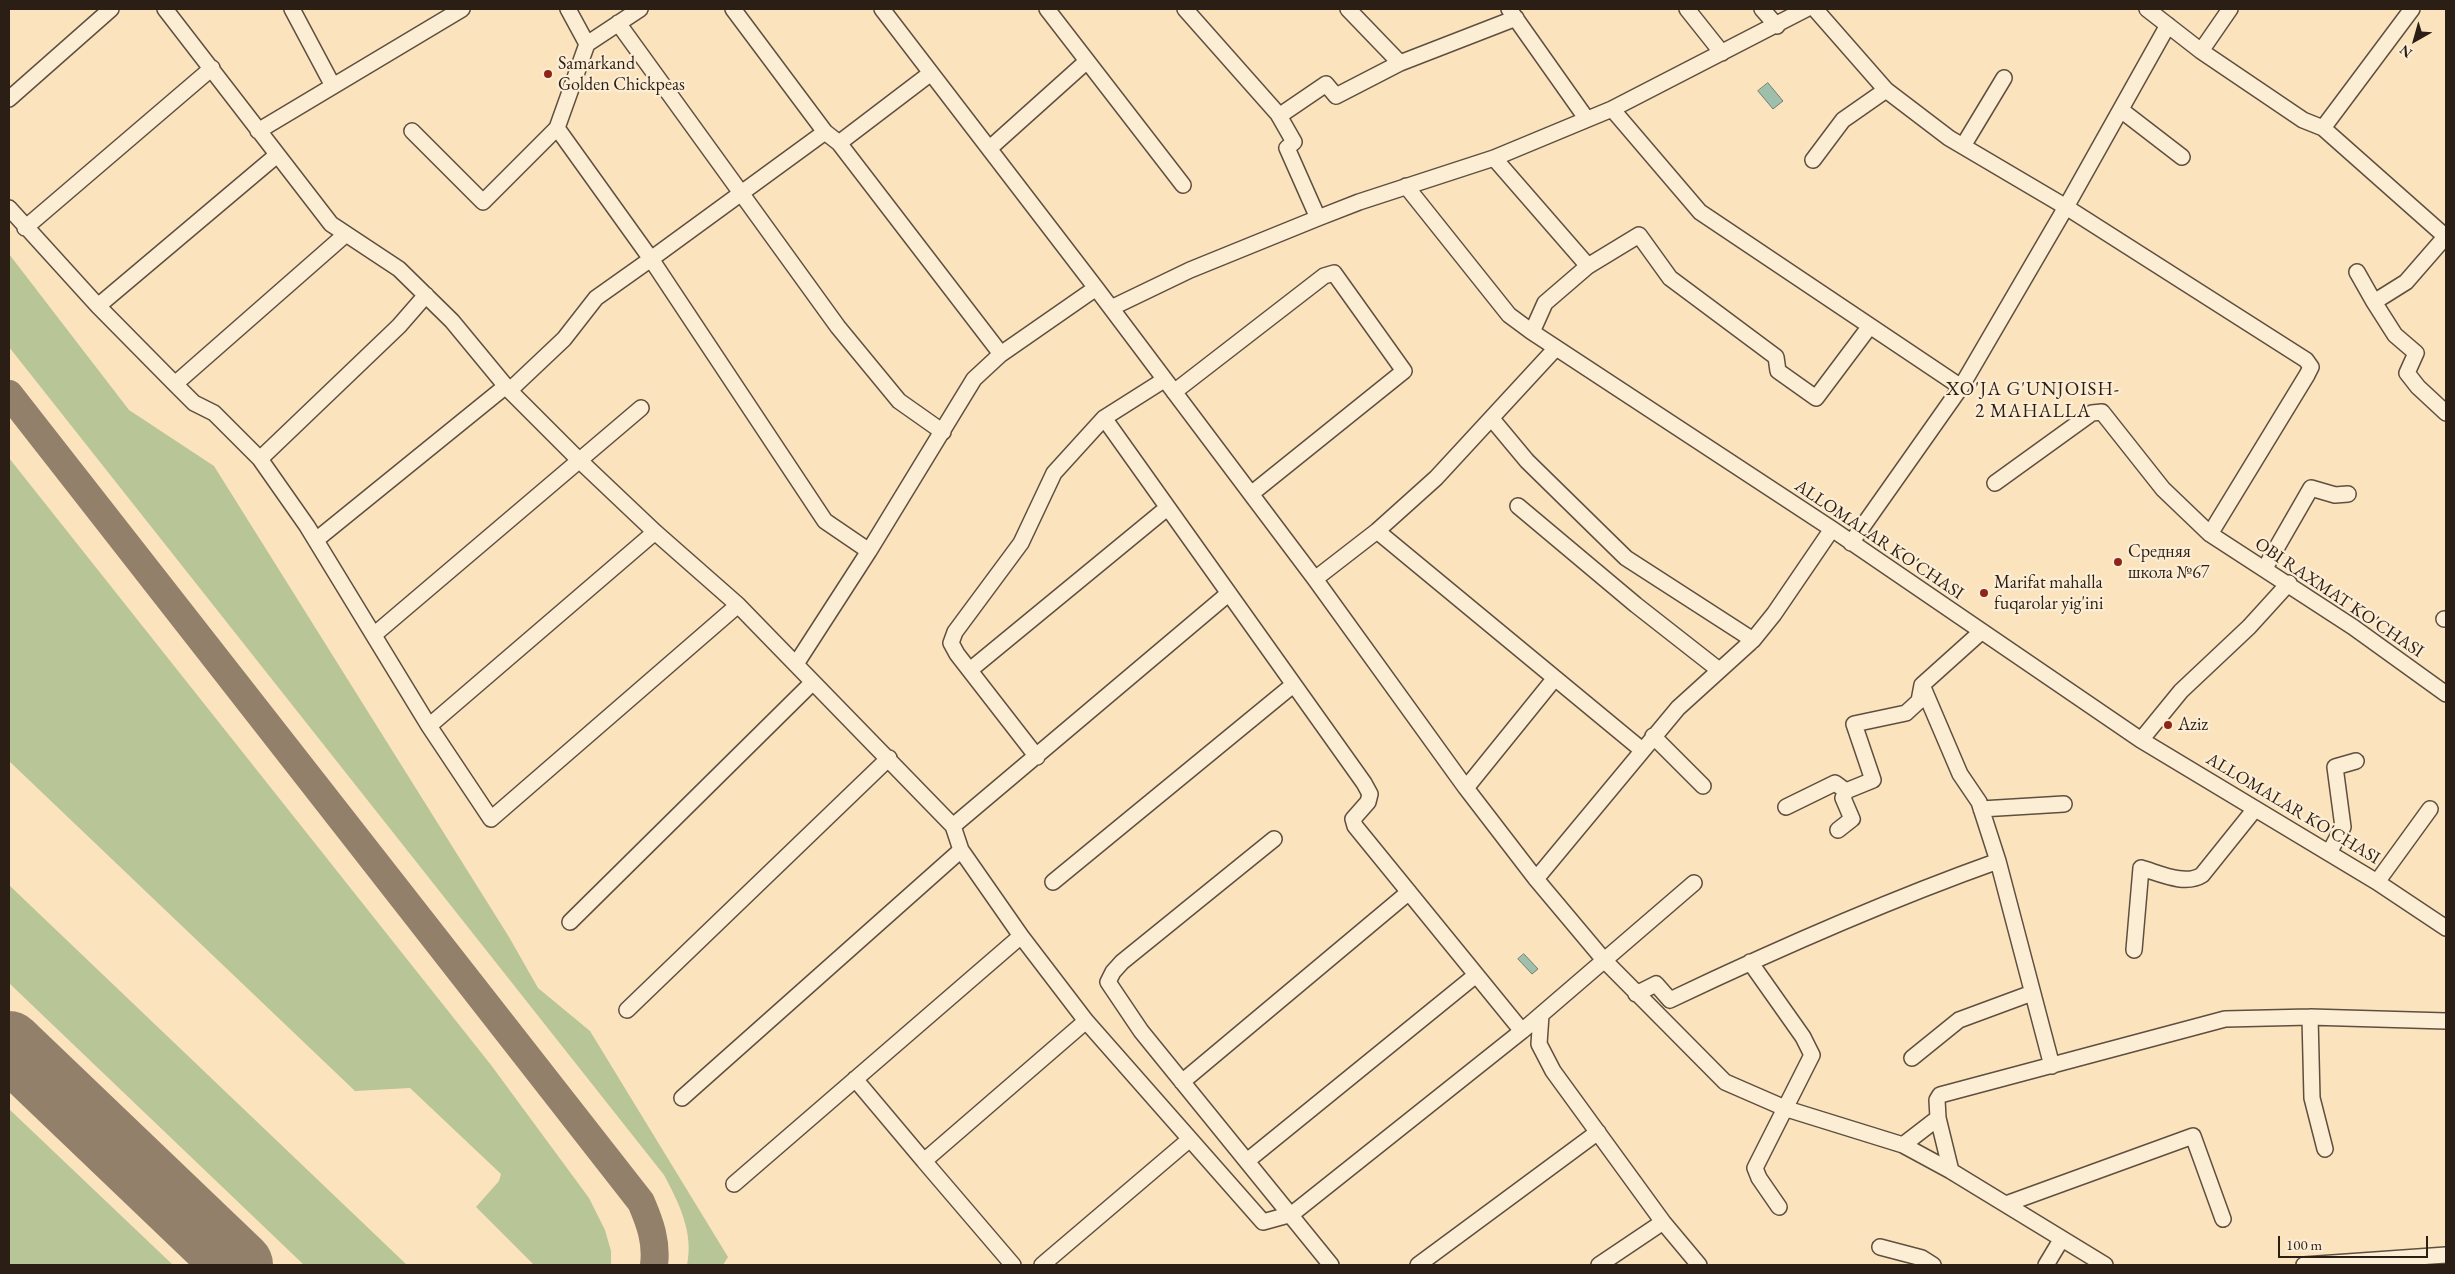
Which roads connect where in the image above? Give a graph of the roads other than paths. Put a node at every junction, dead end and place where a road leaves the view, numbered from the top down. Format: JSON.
{"nodes":[{"id":1,"x":112,"y":9,"type":"edge"},
{"id":2,"x":164,"y":9,"type":"edge"},
{"id":3,"x":292,"y":9,"type":"edge"},
{"id":4,"x":462,"y":9,"type":"edge"},
{"id":5,"x":568,"y":9,"type":"edge"},
{"id":6,"x":640,"y":9,"type":"edge"},
{"id":7,"x":733,"y":9,"type":"edge"},
{"id":8,"x":882,"y":9,"type":"edge"},
{"id":9,"x":1047,"y":9,"type":"edge"},
{"id":10,"x":1185,"y":9,"type":"edge"},
{"id":11,"x":1348,"y":9,"type":"edge"},
{"id":12,"x":1687,"y":9,"type":"edge"},
{"id":13,"x":1762,"y":9,"type":"edge"},
{"id":14,"x":1806,"y":9,"type":"edge"},
{"id":15,"x":1815,"y":9,"type":"edge"},
{"id":16,"x":2147,"y":9,"type":"edge"},
{"id":17,"x":2230,"y":9,"type":"edge"},
{"id":18,"x":2412,"y":9,"type":"edge"},
{"id":19,"x":1513,"y":14,"type":"edge"},
{"id":20,"x":618,"y":23,"type":"junction"},
{"id":21,"x":2168,"y":25,"type":"junction"},
{"id":22,"x":1776,"y":26,"type":"junction"},
{"id":23,"x":587,"y":44,"type":"junction"},
{"id":24,"x":2201,"y":50,"type":"junction"},
{"id":25,"x":1722,"y":53,"type":"junction"},
{"id":26,"x":1087,"y":61,"type":"junction"},
{"id":27,"x":1400,"y":63,"type":"junction"},
{"id":28,"x":212,"y":68,"type":"junction"},
{"id":29,"x":931,"y":73,"type":"junction"},
{"id":30,"x":2004,"y":78,"type":"dead end"},
{"id":31,"x":333,"y":86,"type":"junction"},
{"id":32,"x":1886,"y":90,"type":"junction"},
{"id":33,"x":9,"y":99,"type":"edge"},
{"id":34,"x":1612,"y":109,"type":"junction"},
{"id":35,"x":2121,"y":110,"type":"junction"},
{"id":36,"x":1279,"y":116,"type":"junction"},
{"id":37,"x":1586,"y":118,"type":"junction"},
{"id":38,"x":557,"y":128,"type":"junction"},
{"id":39,"x":2323,"y":128,"type":"junction"},
{"id":40,"x":258,"y":131,"type":"junction"},
{"id":41,"x":412,"y":131,"type":"dead end"},
{"id":42,"x":824,"y":132,"type":"junction"},
{"id":43,"x":839,"y":143,"type":"junction"},
{"id":44,"x":1964,"y":146,"type":"junction"},
{"id":45,"x":990,"y":148,"type":"junction"},
{"id":46,"x":277,"y":155,"type":"junction"},
{"id":47,"x":2182,"y":157,"type":"dead end"},
{"id":48,"x":1494,"y":158,"type":"junction"},
{"id":49,"x":1813,"y":160,"type":"dead end"},
{"id":50,"x":1183,"y":185,"type":"dead end"},
{"id":51,"x":1406,"y":186,"type":"junction"},
{"id":52,"x":740,"y":193,"type":"junction"},
{"id":53,"x":9,"y":208,"type":"edge"},
{"id":54,"x":2066,"y":208,"type":"junction"},
{"id":55,"x":1318,"y":218,"type":"junction"},
{"id":56,"x":25,"y":228,"type":"junction"},
{"id":57,"x":346,"y":234,"type":"junction"},
{"id":58,"x":2446,"y":237,"type":"edge"},
{"id":59,"x":651,"y":259,"type":"junction"},
{"id":60,"x":1588,"y":266,"type":"junction"},
{"id":61,"x":2357,"y":272,"type":"dead end"},
{"id":62,"x":1096,"y":288,"type":"junction"},
{"id":63,"x":426,"y":295,"type":"junction"},
{"id":64,"x":2374,"y":302,"type":"junction"},
{"id":65,"x":98,"y":306,"type":"junction"},
{"id":66,"x":1111,"y":308,"type":"junction"},
{"id":67,"x":1870,"y":326,"type":"junction"},
{"id":68,"x":1532,"y":332,"type":"junction"},
{"id":69,"x":1556,"y":348,"type":"junction"},
{"id":70,"x":1001,"y":354,"type":"junction"},
{"id":71,"x":1164,"y":380,"type":"junction"},
{"id":72,"x":175,"y":384,"type":"junction"},
{"id":73,"x":506,"y":386,"type":"junction"},
{"id":74,"x":1961,"y":387,"type":"junction"},
{"id":75,"x":1174,"y":392,"type":"junction"},
{"id":76,"x":641,"y":408,"type":"dead end"},
{"id":77,"x":2446,"y":413,"type":"edge"},
{"id":78,"x":1104,"y":418,"type":"junction"},
{"id":79,"x":1492,"y":419,"type":"junction"},
{"id":80,"x":943,"y":432,"type":"junction"},
{"id":81,"x":260,"y":459,"type":"junction"},
{"id":82,"x":579,"y":460,"type":"junction"},
{"id":83,"x":1995,"y":483,"type":"dead end"},
{"id":84,"x":1251,"y":494,"type":"junction"},
{"id":85,"x":2348,"y":494,"type":"dead end"},
{"id":86,"x":1518,"y":506,"type":"dead end"},
{"id":87,"x":1167,"y":508,"type":"junction"},
{"id":88,"x":1832,"y":529,"type":"junction"},
{"id":89,"x":1377,"y":531,"type":"junction"},
{"id":90,"x":655,"y":532,"type":"junction"},
{"id":91,"x":2210,"y":534,"type":"junction"},
{"id":92,"x":316,"y":540,"type":"junction"},
{"id":93,"x":1851,"y":543,"type":"junction"},
{"id":94,"x":869,"y":551,"type":"junction"},
{"id":95,"x":2265,"y":568,"type":"junction"},
{"id":96,"x":1315,"y":579,"type":"junction"},
{"id":97,"x":2289,"y":583,"type":"junction"},
{"id":98,"x":1228,"y":594,"type":"junction"},
{"id":99,"x":738,"y":605,"type":"junction"},
{"id":100,"x":1981,"y":632,"type":"junction"},
{"id":101,"x":375,"y":634,"type":"junction"},
{"id":102,"x":1753,"y":640,"type":"junction"},
{"id":103,"x":796,"y":664,"type":"junction"},
{"id":104,"x":970,"y":670,"type":"junction"},
{"id":105,"x":1720,"y":670,"type":"junction"},
{"id":106,"x":1555,"y":678,"type":"junction"},
{"id":107,"x":813,"y":682,"type":"junction"},
{"id":108,"x":1293,"y":685,"type":"junction"},
{"id":109,"x":1922,"y":685,"type":"junction"},
{"id":110,"x":2446,"y":694,"type":"edge"},
{"id":111,"x":429,"y":726,"type":"junction"},
{"id":112,"x":1654,"y":736,"type":"junction"},
{"id":113,"x":2141,"y":740,"type":"junction"},
{"id":114,"x":1642,"y":750,"type":"junction"},
{"id":115,"x":1037,"y":757,"type":"junction"},
{"id":116,"x":889,"y":758,"type":"junction"},
{"id":117,"x":2356,"y":761,"type":"dead end"},
{"id":118,"x":1703,"y":786,"type":"dead end"},
{"id":119,"x":1466,"y":788,"type":"junction"},
{"id":120,"x":1846,"y":791,"type":"junction"},
{"id":121,"x":2064,"y":804,"type":"dead end"},
{"id":122,"x":1786,"y":807,"type":"dead end"},
{"id":123,"x":1981,"y":808,"type":"junction"},
{"id":124,"x":2255,"y":809,"type":"junction"},
{"id":125,"x":2430,"y":809,"type":"dead end"},
{"id":126,"x":953,"y":826,"type":"junction"},
{"id":127,"x":1838,"y":830,"type":"dead end"},
{"id":128,"x":1274,"y":839,"type":"dead end"},
{"id":129,"x":961,"y":850,"type":"junction"},
{"id":130,"x":2329,"y":853,"type":"junction"},
{"id":131,"x":1998,"y":861,"type":"junction"},
{"id":132,"x":1536,"y":879,"type":"junction"},
{"id":133,"x":1053,"y":882,"type":"dead end"},
{"id":134,"x":2377,"y":882,"type":"junction"},
{"id":135,"x":1694,"y":883,"type":"dead end"},
{"id":136,"x":1409,"y":892,"type":"junction"},
{"id":137,"x":570,"y":922,"type":"dead end"},
{"id":138,"x":2446,"y":928,"type":"edge"},
{"id":139,"x":1021,"y":936,"type":"junction"},
{"id":140,"x":2134,"y":950,"type":"dead end"},
{"id":141,"x":1604,"y":960,"type":"junction"},
{"id":142,"x":1750,"y":962,"type":"junction"},
{"id":143,"x":1476,"y":975,"type":"junction"},
{"id":144,"x":2032,"y":993,"type":"junction"},
{"id":145,"x":1636,"y":994,"type":"junction"},
{"id":146,"x":627,"y":1010,"type":"dead end"},
{"id":147,"x":1541,"y":1015,"type":"junction"},
{"id":148,"x":2310,"y":1017,"type":"junction"},
{"id":149,"x":1086,"y":1021,"type":"junction"},
{"id":150,"x":2446,"y":1021,"type":"edge"},
{"id":151,"x":1522,"y":1031,"type":"junction"},
{"id":152,"x":1912,"y":1058,"type":"dead end"},
{"id":153,"x":2052,"y":1066,"type":"junction"},
{"id":154,"x":855,"y":1079,"type":"junction"},
{"id":155,"x":1182,"y":1082,"type":"junction"},
{"id":156,"x":682,"y":1098,"type":"dead end"},
{"id":157,"x":1787,"y":1109,"type":"junction"},
{"id":158,"x":1938,"y":1118,"type":"junction"},
{"id":159,"x":1598,"y":1132,"type":"junction"},
{"id":160,"x":1190,"y":1139,"type":"junction"},
{"id":161,"x":1903,"y":1145,"type":"junction"},
{"id":162,"x":2325,"y":1150,"type":"dead end"},
{"id":163,"x":924,"y":1161,"type":"junction"},
{"id":164,"x":1247,"y":1161,"type":"junction"},
{"id":165,"x":1951,"y":1171,"type":"junction"},
{"id":166,"x":734,"y":1184,"type":"dead end"},
{"id":167,"x":2006,"y":1204,"type":"junction"},
{"id":168,"x":1778,"y":1207,"type":"dead end"},
{"id":169,"x":1292,"y":1214,"type":"junction"},
{"id":170,"x":2223,"y":1219,"type":"dead end"},
{"id":171,"x":1664,"y":1222,"type":"junction"},
{"id":172,"x":2061,"y":1240,"type":"junction"},
{"id":173,"x":1880,"y":1247,"type":"dead end"},
{"id":174,"x":2446,"y":1255,"type":"edge"},
{"id":175,"x":1013,"y":1265,"type":"edge"},
{"id":176,"x":1042,"y":1265,"type":"edge"},
{"id":177,"x":1332,"y":1265,"type":"edge"},
{"id":178,"x":1418,"y":1265,"type":"edge"},
{"id":179,"x":1599,"y":1265,"type":"edge"},
{"id":180,"x":1699,"y":1265,"type":"edge"},
{"id":181,"x":1933,"y":1265,"type":"edge"},
{"id":182,"x":2046,"y":1265,"type":"edge"},
{"id":183,"x":2105,"y":1265,"type":"edge"},
{"id":184,"x":2304,"y":1265,"type":"edge"}],
"edges":[{"from":1,"to":33,"type":"street"},
{"from":2,"to":28,"type":"street"},
{"from":3,"to":31,"type":"street"},
{"from":4,"to":31,"type":"street"},
{"from":5,"to":23,"type":"street"},
{"from":6,"to":20,"type":"street"},
{"from":7,"to":42,"type":"street"},
{"from":8,"to":29,"type":"street"},
{"from":9,"to":26,"type":"street"},
{"from":10,"to":36,"type":"street"},
{"from":11,"to":27,"type":"street"},
{"from":12,"to":25,"type":"street"},
{"from":13,"to":22,"type":"street"},
{"from":14,"to":22,"type":"street"},
{"from":15,"to":32,"type":"street"},
{"from":16,"to":21,"type":"street"},
{"from":17,"to":24,"type":"street"},
{"from":18,"to":39,"type":"street"},
{"from":19,"to":27,"type":"street"},
{"from":19,"to":37,"type":"street"},
{"from":20,"to":23,"type":"street"},
{"from":20,"to":52,"type":"street"},
{"from":21,"to":24,"type":"street"},
{"from":21,"to":35,"type":"street"},
{"from":22,"to":25,"type":"street"},
{"from":23,"to":38,"type":"street"},
{"from":24,"to":39,"type":"street"},
{"from":25,"to":34,"type":"street"},
{"from":26,"to":45,"type":"street"},
{"from":26,"to":50,"type":"street"},
{"from":27,"to":36,"type":"street"},
{"from":28,"to":40,"type":"street"},
{"from":28,"to":56,"type":"street"},
{"from":29,"to":43,"type":"street"},
{"from":29,"to":45,"type":"street"},
{"from":30,"to":44,"type":"street"},
{"from":31,"to":40,"type":"street"},
{"from":32,"to":44,"type":"street"},
{"from":32,"to":49,"type":"street"},
{"from":34,"to":37,"type":"street"},
{"from":34,"to":67,"type":"street"},
{"from":35,"to":47,"type":"street"},
{"from":35,"to":54,"type":"street"},
{"from":36,"to":55,"type":"street"},
{"from":37,"to":48,"type":"street"},
{"from":38,"to":41,"type":"street"},
{"from":38,"to":59,"type":"street"},
{"from":39,"to":58,"type":"street"},
{"from":40,"to":46,"type":"street"},
{"from":42,"to":43,"type":"street"},
{"from":42,"to":52,"type":"street"},
{"from":43,"to":70,"type":"street"},
{"from":44,"to":54,"type":"street"},
{"from":45,"to":62,"type":"street"},
{"from":46,"to":57,"type":"street"},
{"from":46,"to":65,"type":"street"},
{"from":48,"to":51,"type":"street"},
{"from":48,"to":60,"type":"street"},
{"from":51,"to":55,"type":"street"},
{"from":51,"to":68,"type":"street","name":"ALLOMALAR KO'CHASI"},
{"from":52,"to":59,"type":"street"},
{"from":52,"to":80,"type":"street"},
{"from":53,"to":56,"type":"street"},
{"from":54,"to":74,"type":"street"},
{"from":54,"to":91,"type":"street"},
{"from":55,"to":66,"type":"street"},
{"from":56,"to":65,"type":"street"},
{"from":57,"to":63,"type":"street"},
{"from":57,"to":72,"type":"street"},
{"from":58,"to":64,"type":"street"},
{"from":59,"to":73,"type":"street"},
{"from":59,"to":94,"type":"street"},
{"from":60,"to":67,"type":"street"},
{"from":60,"to":68,"type":"street"},
{"from":61,"to":64,"type":"street"},
{"from":62,"to":66,"type":"street"},
{"from":62,"to":70,"type":"street"},
{"from":63,"to":73,"type":"street"},
{"from":63,"to":81,"type":"street"},
{"from":64,"to":77,"type":"street"},
{"from":65,"to":72,"type":"street"},
{"from":66,"to":71,"type":"street"},
{"from":67,"to":74,"type":"street"},
{"from":68,"to":69,"type":"street","name":"ALLOMALAR KO'CHASI"},
{"from":69,"to":79,"type":"street"},
{"from":69,"to":88,"type":"street","name":"ALLOMALAR KO'CHASI"},
{"from":70,"to":80,"type":"street"},
{"from":71,"to":75,"type":"street"},
{"from":71,"to":78,"type":"street"},
{"from":72,"to":81,"type":"street"},
{"from":73,"to":82,"type":"street"},
{"from":73,"to":92,"type":"street"},
{"from":74,"to":93,"type":"street"},
{"from":75,"to":84,"type":"street"},
{"from":75,"to":84,"type":"street"},
{"from":76,"to":82,"type":"street"},
{"from":78,"to":87,"type":"street"},
{"from":78,"to":104,"type":"street"},
{"from":79,"to":89,"type":"street"},
{"from":79,"to":102,"type":"street"},
{"from":80,"to":94,"type":"street"},
{"from":81,"to":92,"type":"street"},
{"from":82,"to":90,"type":"street"},
{"from":82,"to":101,"type":"street"},
{"from":83,"to":91,"type":"street"},
{"from":84,"to":96,"type":"street"},
{"from":85,"to":95,"type":"street"},
{"from":86,"to":105,"type":"street"},
{"from":87,"to":98,"type":"street"},
{"from":87,"to":104,"type":"street"},
{"from":88,"to":93,"type":"street","name":"ALLOMALAR KO'CHASI"},
{"from":88,"to":102,"type":"street"},
{"from":89,"to":96,"type":"street"},
{"from":89,"to":106,"type":"street"},
{"from":90,"to":99,"type":"street"},
{"from":90,"to":111,"type":"street"},
{"from":91,"to":95,"type":"street","name":"OBI RAXMAT KO'CHASI"},
{"from":92,"to":101,"type":"street"},
{"from":93,"to":100,"type":"street","name":"ALLOMALAR KO'CHASI"},
{"from":94,"to":103,"type":"street"},
{"from":95,"to":97,"type":"street","name":"OBI RAXMAT KO'CHASI"},
{"from":96,"to":119,"type":"street"},
{"from":97,"to":110,"type":"street","name":"OBI RAXMAT KO'CHASI"},
{"from":97,"to":113,"type":"street"},
{"from":98,"to":108,"type":"street"},
{"from":98,"to":115,"type":"street"},
{"from":99,"to":103,"type":"street"},
{"from":99,"to":111,"type":"street"},
{"from":100,"to":109,"type":"street"},
{"from":100,"to":113,"type":"street","name":"ALLOMALAR KO'CHASI"},
{"from":101,"to":111,"type":"street"},
{"from":102,"to":105,"type":"street"},
{"from":103,"to":107,"type":"street"},
{"from":104,"to":115,"type":"street"},
{"from":105,"to":112,"type":"street"},
{"from":106,"to":114,"type":"street"},
{"from":106,"to":119,"type":"street"},
{"from":107,"to":116,"type":"street"},
{"from":107,"to":137,"type":"street"},
{"from":108,"to":133,"type":"street"},
{"from":108,"to":136,"type":"street"},
{"from":109,"to":120,"type":"street"},
{"from":109,"to":123,"type":"street"},
{"from":112,"to":114,"type":"street"},
{"from":112,"to":118,"type":"street"},
{"from":113,"to":124,"type":"street","name":"ALLOMALAR KO'CHASI"},
{"from":114,"to":132,"type":"street"},
{"from":115,"to":126,"type":"street"},
{"from":116,"to":126,"type":"street"},
{"from":116,"to":146,"type":"street"},
{"from":117,"to":130,"type":"street"},
{"from":119,"to":132,"type":"street"},
{"from":120,"to":122,"type":"street"},
{"from":120,"to":127,"type":"street"},
{"from":121,"to":123,"type":"street"},
{"from":123,"to":131,"type":"street"},
{"from":124,"to":130,"type":"street","name":"ALLOMALAR KO'CHASI"},
{"from":124,"to":140,"type":"street"},
{"from":125,"to":134,"type":"street"},
{"from":126,"to":129,"type":"street"},
{"from":128,"to":155,"type":"street"},
{"from":129,"to":139,"type":"street"},
{"from":129,"to":156,"type":"street"},
{"from":130,"to":134,"type":"street","name":"ALLOMALAR KO'CHASI"},
{"from":131,"to":142,"type":"street"},
{"from":131,"to":144,"type":"street"},
{"from":132,"to":141,"type":"street"},
{"from":134,"to":138,"type":"street","name":"ALLOMALAR KO'CHASI"},
{"from":135,"to":141,"type":"street"},
{"from":136,"to":143,"type":"street"},
{"from":136,"to":155,"type":"street"},
{"from":139,"to":149,"type":"street"},
{"from":139,"to":154,"type":"street"},
{"from":141,"to":145,"type":"street"},
{"from":141,"to":147,"type":"street"},
{"from":142,"to":145,"type":"street"},
{"from":142,"to":157,"type":"street"},
{"from":143,"to":151,"type":"street"},
{"from":143,"to":164,"type":"street"},
{"from":144,"to":152,"type":"street"},
{"from":144,"to":153,"type":"street"},
{"from":145,"to":157,"type":"street"},
{"from":147,"to":151,"type":"street"},
{"from":147,"to":159,"type":"street"},
{"from":148,"to":150,"type":"street"},
{"from":148,"to":153,"type":"street"},
{"from":148,"to":162,"type":"street"},
{"from":149,"to":160,"type":"street"},
{"from":149,"to":163,"type":"street"},
{"from":151,"to":169,"type":"street"},
{"from":153,"to":158,"type":"street"},
{"from":154,"to":163,"type":"street"},
{"from":154,"to":166,"type":"street"},
{"from":155,"to":164,"type":"street"},
{"from":157,"to":161,"type":"street"},
{"from":157,"to":168,"type":"street"},
{"from":158,"to":161,"type":"street"},
{"from":158,"to":165,"type":"street"},
{"from":159,"to":171,"type":"street"},
{"from":159,"to":178,"type":"street"},
{"from":160,"to":169,"type":"street"},
{"from":160,"to":176,"type":"street"},
{"from":161,"to":165,"type":"street"},
{"from":163,"to":175,"type":"street"},
{"from":164,"to":169,"type":"street"},
{"from":165,"to":167,"type":"street"},
{"from":167,"to":170,"type":"street"},
{"from":167,"to":172,"type":"street"},
{"from":169,"to":177,"type":"street"},
{"from":171,"to":179,"type":"street"},
{"from":171,"to":180,"type":"street"},
{"from":172,"to":182,"type":"street"},
{"from":172,"to":183,"type":"street"},
{"from":173,"to":181,"type":"street"},
{"from":174,"to":184,"type":"street"}]}
